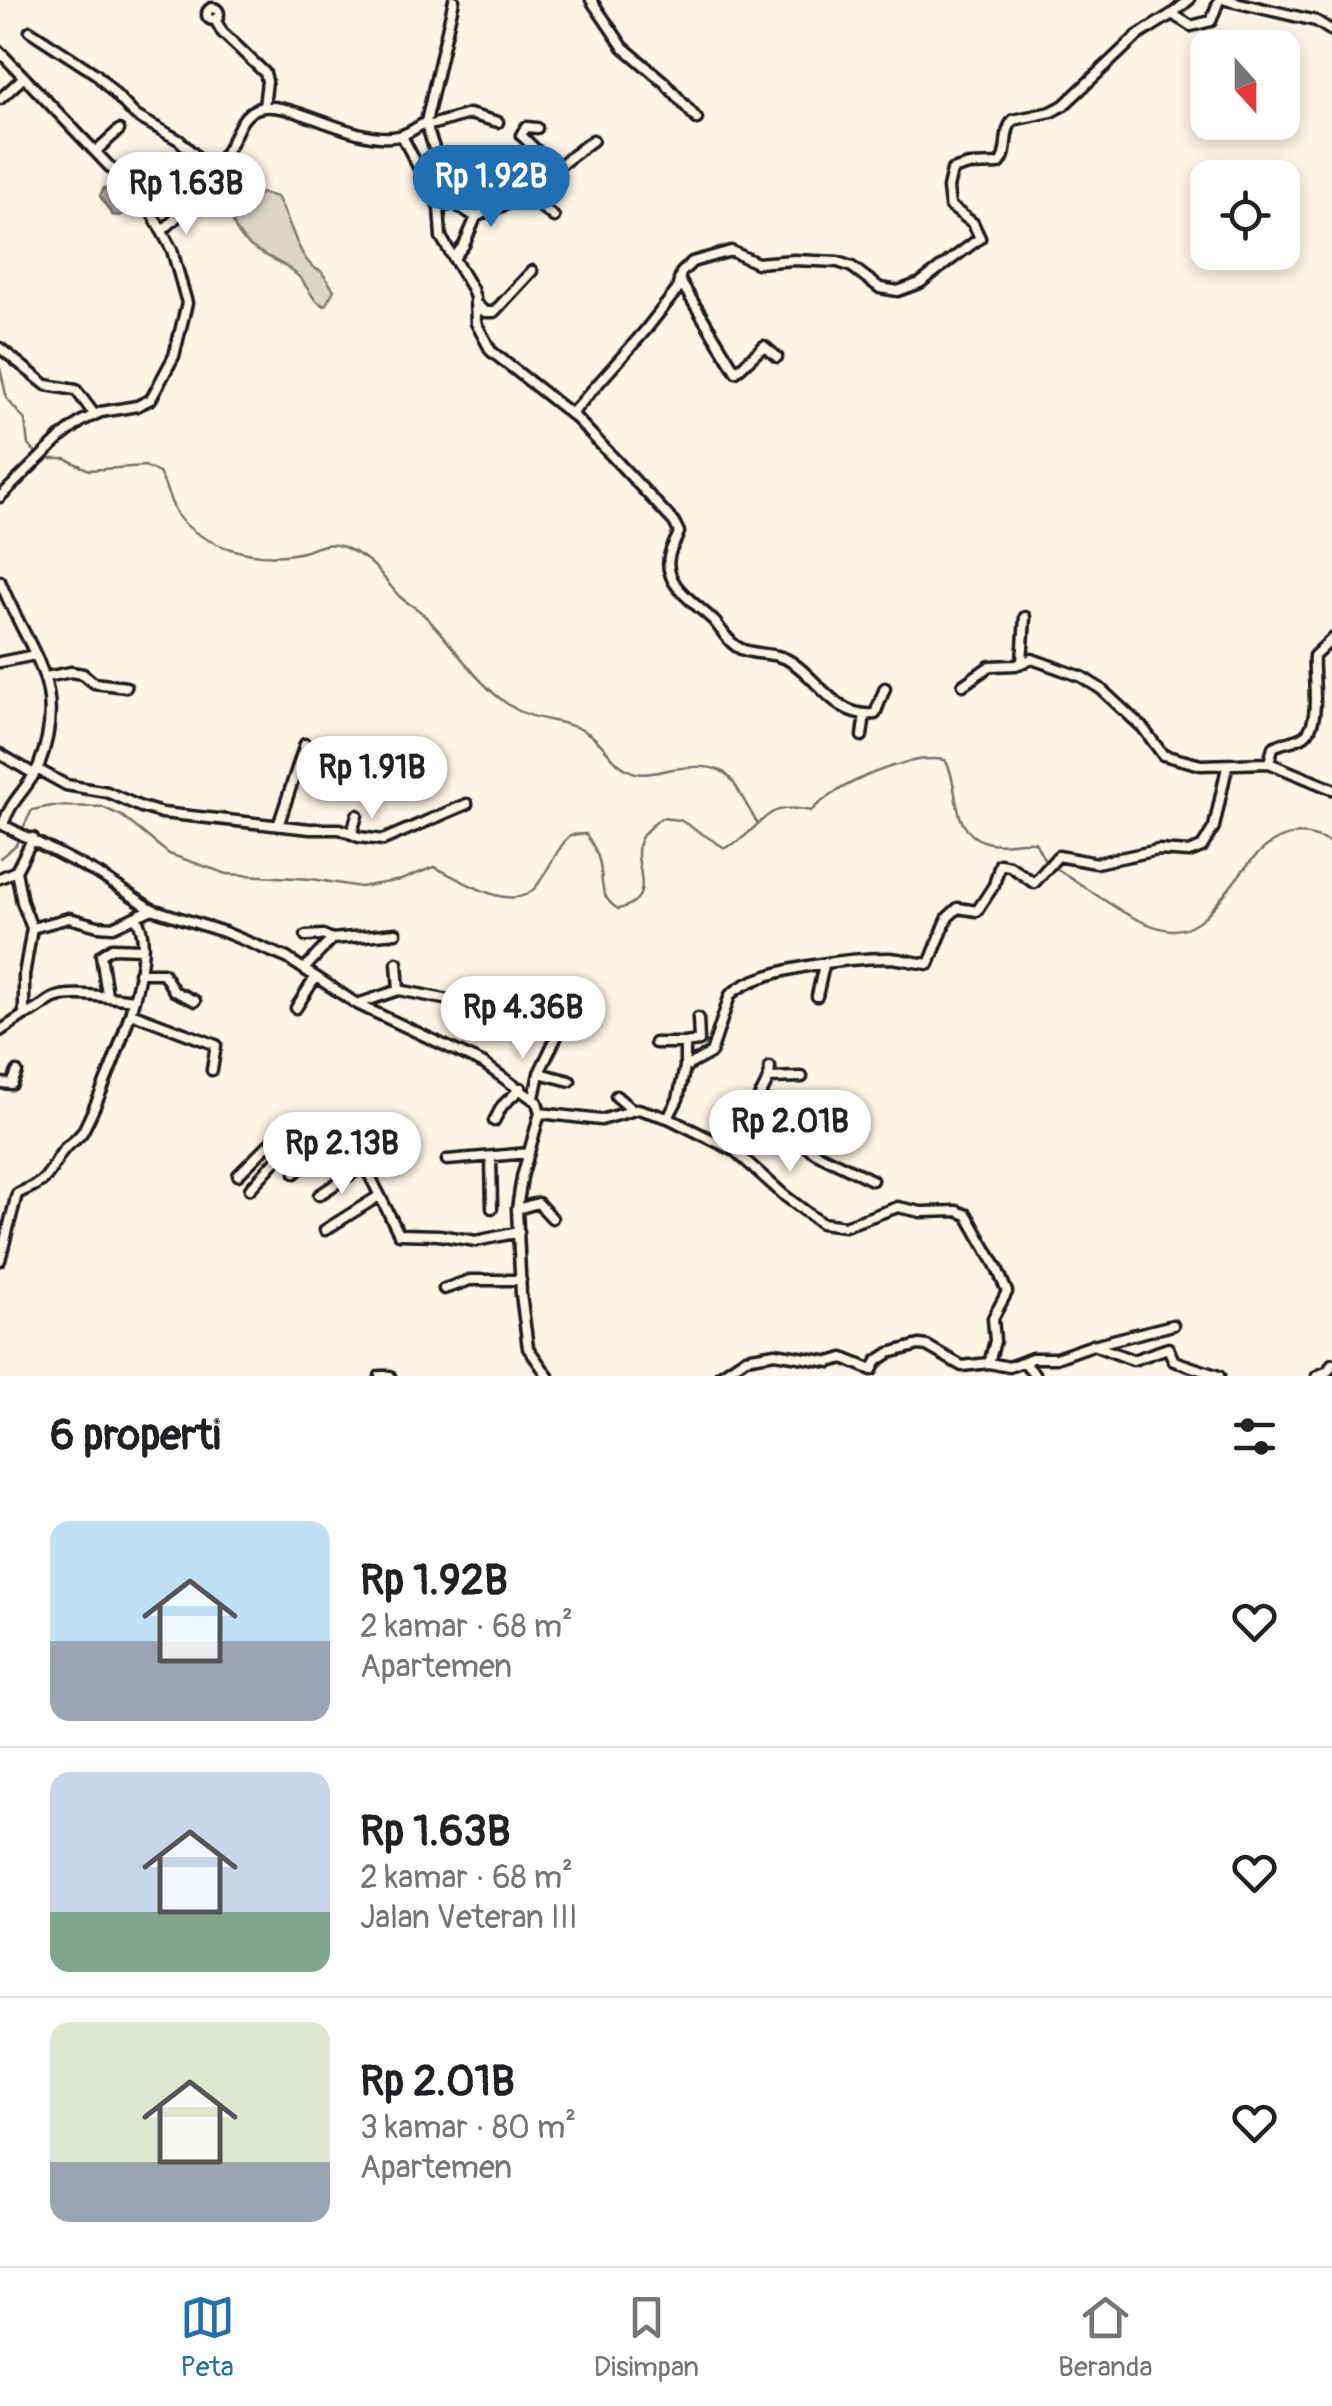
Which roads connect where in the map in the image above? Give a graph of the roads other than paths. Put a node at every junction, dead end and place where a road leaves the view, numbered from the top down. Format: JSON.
{"nodes":[{"id":1,"x":454,"y":0,"type":"edge"},
{"id":2,"x":1189,"y":0,"type":"edge"},
{"id":3,"x":1223,"y":0,"type":"edge"},
{"id":4,"x":592,"y":1,"type":"edge"},
{"id":5,"x":210,"y":4,"type":"edge"},
{"id":6,"x":1172,"y":14,"type":"junction"},
{"id":7,"x":30,"y":31,"type":"dead end"},
{"id":8,"x":1332,"y":32,"type":"edge"},
{"id":9,"x":0,"y":52,"type":"edge"},
{"id":10,"x":24,"y":77,"type":"junction"},
{"id":11,"x":0,"y":99,"type":"edge"},
{"id":12,"x":264,"y":107,"type":"junction"},
{"id":13,"x":697,"y":119,"type":"dead end"},
{"id":14,"x":498,"y":122,"type":"dead end"},
{"id":15,"x":426,"y":124,"type":"junction"},
{"id":16,"x":536,"y":128,"type":"dead end"},
{"id":17,"x":120,"y":130,"type":"dead end"},
{"id":18,"x":402,"y":136,"type":"junction"},
{"id":19,"x":593,"y":140,"type":"dead end"},
{"id":20,"x":96,"y":151,"type":"junction"},
{"id":21,"x":437,"y":158,"type":"dead end"},
{"id":22,"x":212,"y":172,"type":"junction"},
{"id":23,"x":540,"y":175,"type":"junction"},
{"id":24,"x":526,"y":195,"type":"junction"},
{"id":25,"x":439,"y":207,"type":"junction"},
{"id":26,"x":554,"y":216,"type":"dead end"},
{"id":27,"x":476,"y":218,"type":"junction"},
{"id":28,"x":163,"y":230,"type":"junction"},
{"id":29,"x":454,"y":258,"type":"junction"},
{"id":30,"x":532,"y":271,"type":"dead end"},
{"id":31,"x":679,"y":279,"type":"junction"},
{"id":32,"x":475,"y":304,"type":"junction"},
{"id":33,"x":0,"y":348,"type":"edge"},
{"id":34,"x":777,"y":358,"type":"dead end"},
{"id":35,"x":94,"y":414,"type":"junction"},
{"id":36,"x":572,"y":414,"type":"junction"},
{"id":37,"x":0,"y":498,"type":"edge"},
{"id":38,"x":0,"y":581,"type":"edge"},
{"id":39,"x":1025,"y":618,"type":"dead end"},
{"id":40,"x":1332,"y":639,"type":"edge"},
{"id":41,"x":35,"y":655,"type":"junction"},
{"id":42,"x":0,"y":662,"type":"edge"},
{"id":43,"x":1022,"y":662,"type":"junction"},
{"id":44,"x":46,"y":677,"type":"junction"},
{"id":45,"x":964,"y":685,"type":"dead end"},
{"id":46,"x":126,"y":688,"type":"dead end"},
{"id":47,"x":885,"y":688,"type":"dead end"},
{"id":48,"x":864,"y":714,"type":"junction"},
{"id":49,"x":862,"y":736,"type":"dead end"},
{"id":50,"x":306,"y":744,"type":"dead end"},
{"id":51,"x":0,"y":754,"type":"edge"},
{"id":52,"x":1268,"y":763,"type":"junction"},
{"id":53,"x":1227,"y":767,"type":"junction"},
{"id":54,"x":36,"y":772,"type":"junction"},
{"id":55,"x":1332,"y":788,"type":"edge"},
{"id":56,"x":0,"y":798,"type":"edge"},
{"id":57,"x":467,"y":804,"type":"dead end"},
{"id":58,"x":10,"y":805,"type":"junction"},
{"id":59,"x":358,"y":815,"type":"dead end"},
{"id":60,"x":279,"y":823,"type":"junction"},
{"id":61,"x":2,"y":825,"type":"edge"},
{"id":62,"x":352,"y":833,"type":"junction"},
{"id":63,"x":33,"y":838,"type":"junction"},
{"id":64,"x":16,"y":871,"type":"junction"},
{"id":65,"x":0,"y":878,"type":"edge"},
{"id":66,"x":152,"y":909,"type":"junction"},
{"id":67,"x":136,"y":918,"type":"junction"},
{"id":68,"x":32,"y":928,"type":"junction"},
{"id":69,"x":396,"y":933,"type":"dead end"},
{"id":70,"x":306,"y":936,"type":"dead end"},
{"id":71,"x":332,"y":939,"type":"junction"},
{"id":72,"x":142,"y":949,"type":"junction"},
{"id":73,"x":398,"y":963,"type":"dead end"},
{"id":74,"x":824,"y":966,"type":"junction"},
{"id":75,"x":304,"y":969,"type":"junction"},
{"id":76,"x":138,"y":972,"type":"junction"},
{"id":77,"x":315,"y":978,"type":"junction"},
{"id":78,"x":399,"y":990,"type":"junction"},
{"id":79,"x":107,"y":996,"type":"junction"},
{"id":80,"x":817,"y":996,"type":"dead end"},
{"id":81,"x":134,"y":1000,"type":"junction"},
{"id":82,"x":195,"y":1001,"type":"dead end"},
{"id":83,"x":486,"y":1003,"type":"dead end"},
{"id":84,"x":357,"y":1004,"type":"junction"},
{"id":85,"x":296,"y":1008,"type":"dead end"},
{"id":86,"x":130,"y":1014,"type":"junction"},
{"id":87,"x":24,"y":1015,"type":"junction"},
{"id":88,"x":698,"y":1018,"type":"dead end"},
{"id":89,"x":0,"y":1030,"type":"edge"},
{"id":90,"x":556,"y":1038,"type":"dead end"},
{"id":91,"x":654,"y":1043,"type":"dead end"},
{"id":92,"x":685,"y":1043,"type":"junction"},
{"id":93,"x":685,"y":1067,"type":"junction"},
{"id":94,"x":770,"y":1067,"type":"dead end"},
{"id":95,"x":212,"y":1070,"type":"dead end"},
{"id":96,"x":18,"y":1072,"type":"dead end"},
{"id":97,"x":538,"y":1073,"type":"junction"},
{"id":98,"x":802,"y":1076,"type":"dead end"},
{"id":99,"x":769,"y":1078,"type":"junction"},
{"id":100,"x":570,"y":1081,"type":"dead end"},
{"id":101,"x":0,"y":1083,"type":"edge"},
{"id":102,"x":521,"y":1088,"type":"junction"},
{"id":103,"x":616,"y":1096,"type":"dead end"},
{"id":104,"x":534,"y":1098,"type":"junction"},
{"id":105,"x":631,"y":1109,"type":"junction"},
{"id":106,"x":752,"y":1111,"type":"junction"},
{"id":107,"x":540,"y":1112,"type":"junction"},
{"id":108,"x":668,"y":1118,"type":"junction"},
{"id":109,"x":494,"y":1121,"type":"dead end"},
{"id":110,"x":343,"y":1130,"type":"junction"},
{"id":111,"x":726,"y":1144,"type":"junction"},
{"id":112,"x":290,"y":1146,"type":"junction"},
{"id":113,"x":529,"y":1154,"type":"junction"},
{"id":114,"x":491,"y":1156,"type":"junction"},
{"id":115,"x":447,"y":1160,"type":"dead end"},
{"id":116,"x":365,"y":1166,"type":"junction"},
{"id":117,"x":295,"y":1173,"type":"dead end"},
{"id":118,"x":238,"y":1175,"type":"dead end"},
{"id":119,"x":872,"y":1180,"type":"dead end"},
{"id":120,"x":250,"y":1188,"type":"dead end"},
{"id":121,"x":319,"y":1195,"type":"dead end"},
{"id":122,"x":379,"y":1196,"type":"junction"},
{"id":123,"x":492,"y":1208,"type":"dead end"},
{"id":124,"x":517,"y":1210,"type":"junction"},
{"id":125,"x":552,"y":1218,"type":"dead end"},
{"id":126,"x":325,"y":1230,"type":"dead end"},
{"id":127,"x":519,"y":1232,"type":"junction"},
{"id":128,"x":0,"y":1260,"type":"edge"},
{"id":129,"x":521,"y":1280,"type":"junction"},
{"id":130,"x":444,"y":1290,"type":"dead end"},
{"id":131,"x":1173,"y":1325,"type":"dead end"},
{"id":132,"x":1093,"y":1345,"type":"junction"},
{"id":133,"x":1024,"y":1362,"type":"junction"},
{"id":134,"x":989,"y":1363,"type":"junction"},
{"id":135,"x":1332,"y":1364,"type":"edge"},
{"id":136,"x":972,"y":1366,"type":"junction"},
{"id":137,"x":380,"y":1376,"type":"edge"},
{"id":138,"x":390,"y":1376,"type":"edge"},
{"id":139,"x":548,"y":1376,"type":"edge"},
{"id":140,"x":719,"y":1376,"type":"edge"},
{"id":141,"x":974,"y":1376,"type":"edge"},
{"id":142,"x":1036,"y":1376,"type":"edge"},
{"id":143,"x":1219,"y":1376,"type":"edge"},
{"id":144,"x":1317,"y":1376,"type":"edge"}],
"edges":[{"from":1,"to":15,"type":"street"},
{"from":2,"to":6,"type":"street"},
{"from":3,"to":6,"type":"street"},
{"from":3,"to":8,"type":"street"},
{"from":4,"to":13,"type":"street"},
{"from":5,"to":12,"type":"street"},
{"from":6,"to":31,"type":"street"},
{"from":7,"to":22,"type":"street"},
{"from":9,"to":10,"type":"street"},
{"from":10,"to":11,"type":"street"},
{"from":10,"to":20,"type":"street"},
{"from":12,"to":18,"type":"street"},
{"from":12,"to":22,"type":"street"},
{"from":14,"to":15,"type":"street"},
{"from":15,"to":18,"type":"street"},
{"from":15,"to":21,"type":"street"},
{"from":16,"to":23,"type":"street"},
{"from":17,"to":20,"type":"street"},
{"from":18,"to":25,"type":"street"},
{"from":19,"to":23,"type":"street"},
{"from":20,"to":28,"type":"street"},
{"from":22,"to":28,"type":"street"},
{"from":23,"to":24,"type":"street"},
{"from":24,"to":26,"type":"street"},
{"from":24,"to":27,"type":"street"},
{"from":25,"to":27,"type":"street"},
{"from":25,"to":29,"type":"street"},
{"from":27,"to":29,"type":"street"},
{"from":28,"to":35,"type":"street"},
{"from":29,"to":32,"type":"street"},
{"from":30,"to":32,"type":"street"},
{"from":31,"to":34,"type":"street"},
{"from":31,"to":36,"type":"street"},
{"from":32,"to":36,"type":"street"},
{"from":33,"to":35,"type":"street"},
{"from":35,"to":37,"type":"street"},
{"from":36,"to":48,"type":"street"},
{"from":38,"to":41,"type":"street"},
{"from":39,"to":43,"type":"street"},
{"from":40,"to":52,"type":"street"},
{"from":41,"to":42,"type":"street"},
{"from":41,"to":44,"type":"street"},
{"from":43,"to":45,"type":"street"},
{"from":43,"to":53,"type":"street"},
{"from":44,"to":46,"type":"street"},
{"from":44,"to":54,"type":"street"},
{"from":47,"to":48,"type":"street"},
{"from":48,"to":49,"type":"street"},
{"from":50,"to":60,"type":"street"},
{"from":51,"to":54,"type":"street"},
{"from":52,"to":53,"type":"street"},
{"from":52,"to":55,"type":"street"},
{"from":53,"to":74,"type":"street"},
{"from":54,"to":58,"type":"street"},
{"from":54,"to":60,"type":"street"},
{"from":56,"to":58,"type":"street"},
{"from":57,"to":62,"type":"street"},
{"from":58,"to":61,"type":"street"},
{"from":59,"to":62,"type":"street"},
{"from":60,"to":62,"type":"street"},
{"from":61,"to":63,"type":"street"},
{"from":63,"to":64,"type":"street"},
{"from":63,"to":66,"type":"street"},
{"from":64,"to":65,"type":"street"},
{"from":64,"to":68,"type":"street"},
{"from":66,"to":67,"type":"street"},
{"from":66,"to":75,"type":"street"},
{"from":67,"to":68,"type":"street"},
{"from":67,"to":72,"type":"street"},
{"from":68,"to":87,"type":"street"},
{"from":69,"to":71,"type":"street"},
{"from":70,"to":71,"type":"street"},
{"from":71,"to":75,"type":"street"},
{"from":72,"to":76,"type":"street"},
{"from":72,"to":79,"type":"street"},
{"from":73,"to":78,"type":"street"},
{"from":74,"to":80,"type":"street"},
{"from":74,"to":93,"type":"street"},
{"from":75,"to":77,"type":"street"},
{"from":76,"to":81,"type":"street"},
{"from":76,"to":82,"type":"street"},
{"from":77,"to":84,"type":"street"},
{"from":77,"to":85,"type":"street"},
{"from":78,"to":83,"type":"street"},
{"from":78,"to":84,"type":"street"},
{"from":79,"to":81,"type":"street"},
{"from":79,"to":87,"type":"street"},
{"from":81,"to":86,"type":"street"},
{"from":84,"to":102,"type":"street"},
{"from":86,"to":95,"type":"street"},
{"from":86,"to":128,"type":"street"},
{"from":87,"to":89,"type":"street"},
{"from":88,"to":92,"type":"street"},
{"from":90,"to":97,"type":"street"},
{"from":91,"to":92,"type":"street"},
{"from":92,"to":93,"type":"street"},
{"from":93,"to":108,"type":"street"},
{"from":94,"to":99,"type":"street"},
{"from":96,"to":101,"type":"street"},
{"from":97,"to":100,"type":"street"},
{"from":97,"to":104,"type":"street"},
{"from":98,"to":99,"type":"street"},
{"from":99,"to":106,"type":"street"},
{"from":102,"to":104,"type":"street"},
{"from":102,"to":109,"type":"street"},
{"from":103,"to":105,"type":"street"},
{"from":104,"to":107,"type":"street"},
{"from":105,"to":107,"type":"street"},
{"from":105,"to":108,"type":"street"},
{"from":106,"to":111,"type":"street"},
{"from":106,"to":119,"type":"street"},
{"from":107,"to":113,"type":"street"},
{"from":108,"to":111,"type":"street"},
{"from":110,"to":112,"type":"street"},
{"from":110,"to":116,"type":"street"},
{"from":110,"to":117,"type":"street"},
{"from":111,"to":134,"type":"street"},
{"from":112,"to":118,"type":"street"},
{"from":112,"to":120,"type":"street"},
{"from":113,"to":114,"type":"street"},
{"from":113,"to":124,"type":"street"},
{"from":114,"to":115,"type":"street"},
{"from":114,"to":123,"type":"street"},
{"from":116,"to":121,"type":"street"},
{"from":116,"to":122,"type":"street"},
{"from":122,"to":126,"type":"street"},
{"from":122,"to":127,"type":"street"},
{"from":124,"to":125,"type":"street"},
{"from":124,"to":127,"type":"street"},
{"from":127,"to":129,"type":"street"},
{"from":129,"to":130,"type":"street"},
{"from":129,"to":139,"type":"street"},
{"from":131,"to":132,"type":"street"},
{"from":132,"to":133,"type":"street"},
{"from":132,"to":143,"type":"street"},
{"from":133,"to":134,"type":"street"},
{"from":133,"to":142,"type":"street"},
{"from":134,"to":136,"type":"street"},
{"from":135,"to":144,"type":"street"},
{"from":136,"to":140,"type":"street"},
{"from":136,"to":141,"type":"street"},
{"from":137,"to":138,"type":"street"}]}
